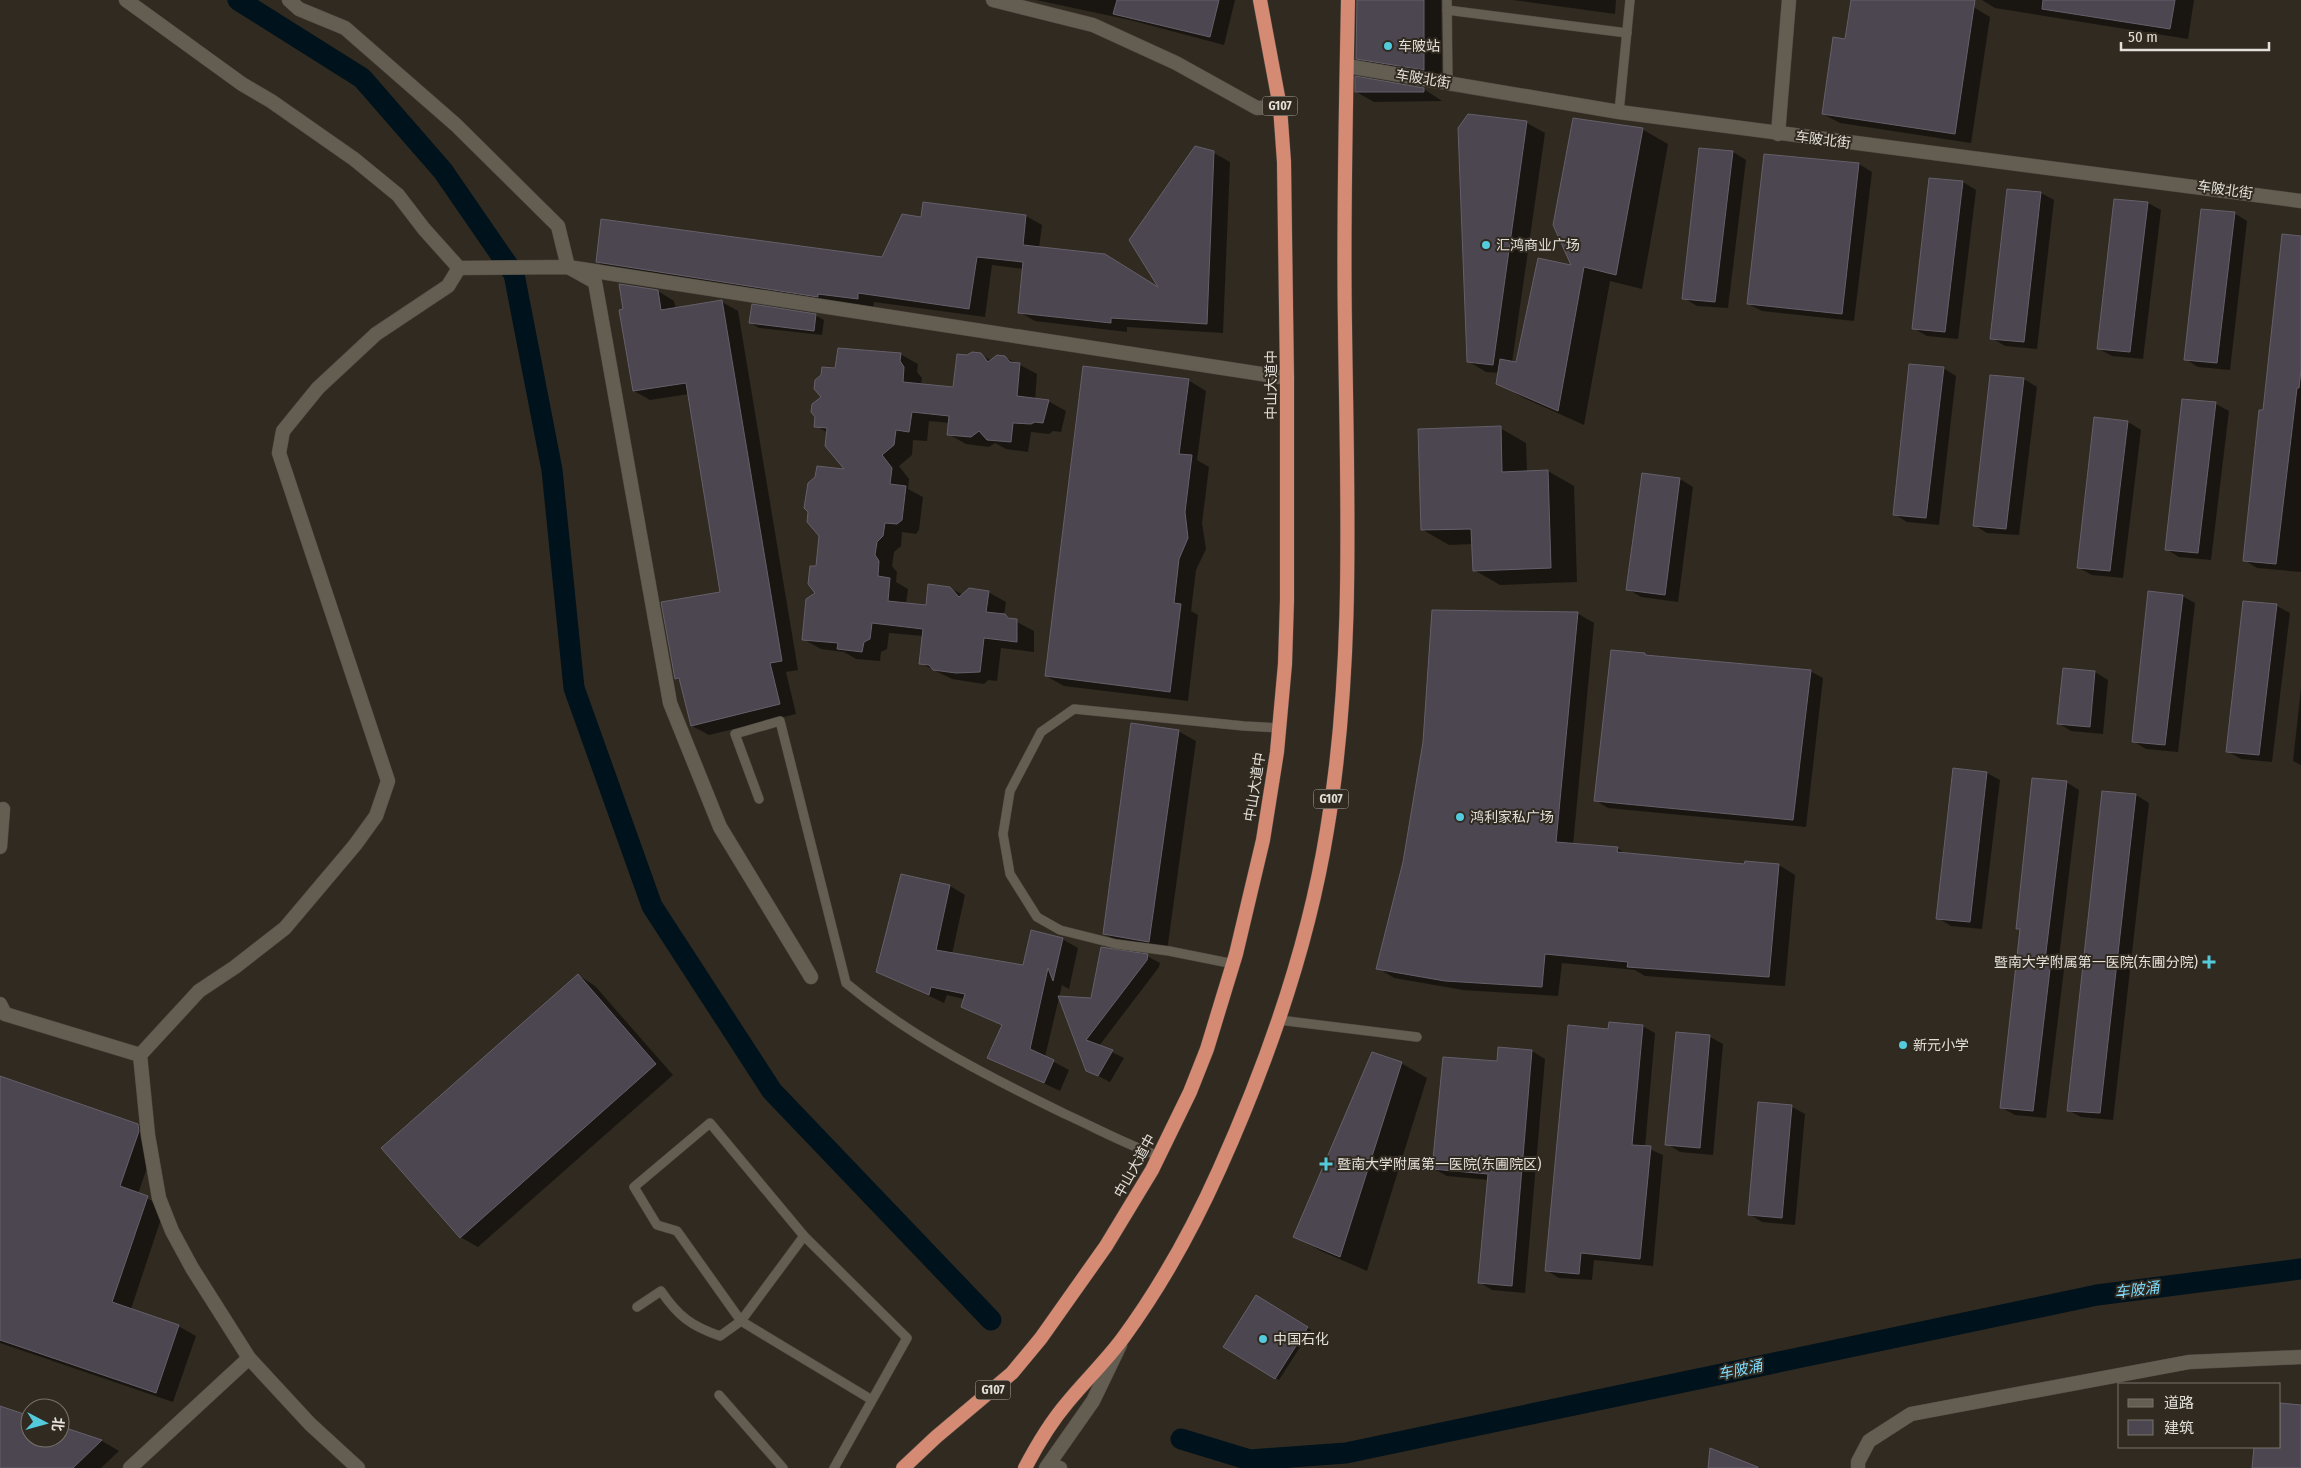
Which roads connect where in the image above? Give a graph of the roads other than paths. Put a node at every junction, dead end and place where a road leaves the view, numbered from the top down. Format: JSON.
{"nodes":[{"id":1,"x":126,"y":0,"type":"edge"},
{"id":2,"x":289,"y":0,"type":"edge"},
{"id":3,"x":993,"y":0,"type":"edge"},
{"id":4,"x":1260,"y":0,"type":"edge"},
{"id":5,"x":1348,"y":0,"type":"edge"},
{"id":6,"x":1447,"y":0,"type":"edge"},
{"id":7,"x":1630,"y":0,"type":"edge"},
{"id":8,"x":1789,"y":0,"type":"edge"},
{"id":9,"x":1447,"y":10,"type":"junction"},
{"id":10,"x":1627,"y":34,"type":"junction"},
{"id":11,"x":1346,"y":66,"type":"junction"},
{"id":12,"x":1448,"y":83,"type":"junction"},
{"id":13,"x":1280,"y":107,"type":"junction"},
{"id":14,"x":1619,"y":112,"type":"junction"},
{"id":15,"x":1778,"y":134,"type":"junction"},
{"id":16,"x":2301,"y":201,"type":"edge"},
{"id":17,"x":568,"y":267,"type":"junction"},
{"id":18,"x":459,"y":268,"type":"junction"},
{"id":19,"x":1287,"y":378,"type":"junction"},
{"id":20,"x":1280,"y":728,"type":"junction"},
{"id":21,"x":759,"y":799,"type":"dead end"},
{"id":22,"x":3,"y":809,"type":"dead end"},
{"id":23,"x":0,"y":847,"type":"edge"},
{"id":24,"x":1234,"y":964,"type":"junction"},
{"id":25,"x":811,"y":977,"type":"dead end"},
{"id":26,"x":0,"y":1004,"type":"edge"},
{"id":27,"x":1279,"y":1020,"type":"junction"},
{"id":28,"x":1417,"y":1036,"type":"dead end"},
{"id":29,"x":140,"y":1055,"type":"junction"},
{"id":30,"x":1159,"y":1156,"type":"junction"},
{"id":31,"x":804,"y":1236,"type":"junction"},
{"id":32,"x":637,"y":1307,"type":"dead end"},
{"id":33,"x":741,"y":1321,"type":"junction"},
{"id":34,"x":1122,"y":1339,"type":"junction"},
{"id":35,"x":2301,"y":1357,"type":"edge"},
{"id":36,"x":249,"y":1358,"type":"junction"},
{"id":37,"x":719,"y":1394,"type":"dead end"},
{"id":38,"x":872,"y":1400,"type":"junction"},
{"id":39,"x":1052,"y":1467,"type":"edge"},
{"id":40,"x":130,"y":1468,"type":"edge"},
{"id":41,"x":358,"y":1468,"type":"edge"},
{"id":42,"x":783,"y":1468,"type":"edge"},
{"id":43,"x":834,"y":1468,"type":"edge"},
{"id":44,"x":903,"y":1468,"type":"edge"},
{"id":45,"x":1026,"y":1468,"type":"edge"},
{"id":46,"x":1858,"y":1468,"type":"edge"}],
"edges":[{"from":1,"to":18,"type":"street"},
{"from":2,"to":17,"type":"street"},
{"from":3,"to":13,"type":"street"},
{"from":4,"to":13,"type":"highway","name":"中山大道中","number":"G107"},
{"from":5,"to":11,"type":"highway","number":"G107"},
{"from":6,"to":9,"type":"lane"},
{"from":7,"to":10,"type":"lane"},
{"from":8,"to":15,"type":"street"},
{"from":9,"to":10,"type":"lane"},
{"from":9,"to":12,"type":"lane"},
{"from":10,"to":14,"type":"lane"},
{"from":11,"to":12,"type":"street","name":"车陂北街"},
{"from":11,"to":27,"type":"highway","number":"G107"},
{"from":12,"to":14,"type":"street","name":"车陂北街"},
{"from":13,"to":19,"type":"highway","name":"中山大道中","number":"G107"},
{"from":14,"to":15,"type":"street","name":"车陂北街"},
{"from":15,"to":16,"type":"street","name":"车陂北街"},
{"from":17,"to":18,"type":"street"},
{"from":17,"to":19,"type":"street"},
{"from":17,"to":25,"type":"street"},
{"from":18,"to":29,"type":"street"},
{"from":19,"to":20,"type":"highway","name":"中山大道中","number":"G107"},
{"from":20,"to":24,"type":"highway","name":"中山大道中","number":"G107"},
{"from":20,"to":24,"type":"lane"},
{"from":21,"to":30,"type":"lane"},
{"from":22,"to":23,"type":"street"},
{"from":24,"to":30,"type":"highway","name":"中山大道中","number":"G107"},
{"from":26,"to":29,"type":"street"},
{"from":27,"to":28,"type":"lane"},
{"from":27,"to":34,"type":"highway","number":"G107"},
{"from":29,"to":36,"type":"street"},
{"from":30,"to":44,"type":"highway","name":"中山大道中","number":"G107"},
{"from":31,"to":33,"type":"lane"},
{"from":31,"to":33,"type":"lane"},
{"from":31,"to":38,"type":"lane"},
{"from":32,"to":33,"type":"lane"},
{"from":33,"to":38,"type":"lane"},
{"from":34,"to":39,"type":"street"},
{"from":34,"to":45,"type":"highway"},
{"from":35,"to":46,"type":"street"},
{"from":36,"to":40,"type":"street"},
{"from":36,"to":41,"type":"street"},
{"from":37,"to":42,"type":"lane"},
{"from":38,"to":43,"type":"lane"}]}
